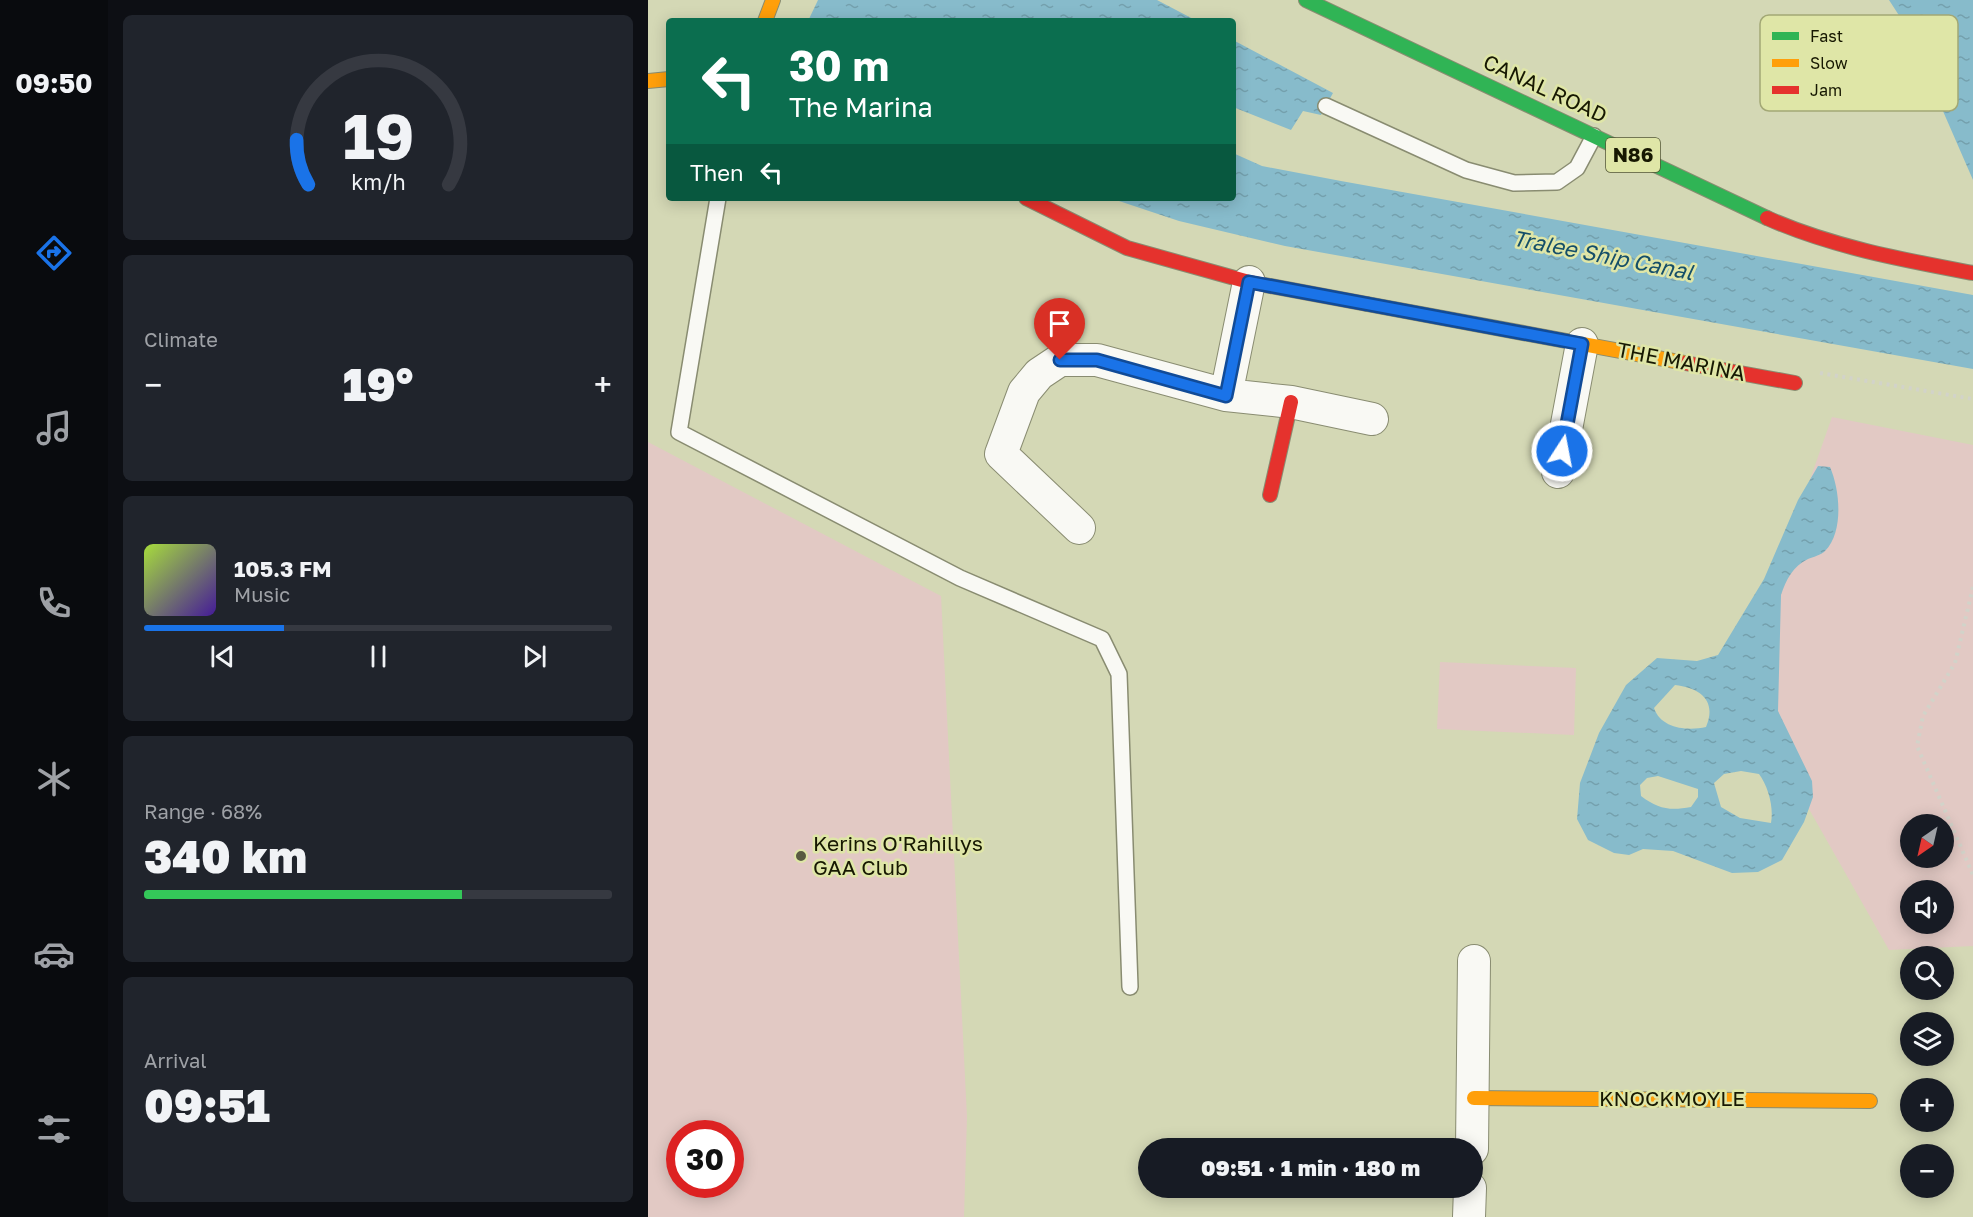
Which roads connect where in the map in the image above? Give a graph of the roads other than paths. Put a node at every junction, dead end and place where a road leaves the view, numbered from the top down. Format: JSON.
{"nodes":[{"id":1,"x":773,"y":0,"type":"edge"},
{"id":2,"x":1306,"y":0,"type":"edge"},
{"id":3,"x":766,"y":18,"type":"edge"},
{"id":4,"x":666,"y":79,"type":"edge"},
{"id":5,"x":648,"y":81,"type":"edge"},
{"id":6,"x":1326,"y":106,"type":"dead end"},
{"id":7,"x":1594,"y":136,"type":"junction"},
{"id":8,"x":718,"y":201,"type":"edge"},
{"id":9,"x":1032,"y":201,"type":"edge"},
{"id":10,"x":1973,"y":273,"type":"edge"},
{"id":11,"x":1249,"y":282,"type":"junction"},
{"id":12,"x":1582,"y":344,"type":"junction"},
{"id":13,"x":1795,"y":383,"type":"road end"},
{"id":14,"x":1226,"y":396,"type":"junction"},
{"id":15,"x":1291,"y":402,"type":"junction"},
{"id":16,"x":1372,"y":419,"type":"dead end"},
{"id":17,"x":1558,"y":472,"type":"dead end"},
{"id":18,"x":1270,"y":495,"type":"dead end"},
{"id":19,"x":1079,"y":528,"type":"dead end"},
{"id":20,"x":1474,"y":961,"type":"dead end"},
{"id":21,"x":1130,"y":987,"type":"dead end"},
{"id":22,"x":1474,"y":1098,"type":"junction"},
{"id":23,"x":1870,"y":1101,"type":"dead end"},
{"id":24,"x":1472,"y":1138,"type":"edge"},
{"id":25,"x":1470,"y":1198,"type":"edge"},
{"id":26,"x":1469,"y":1217,"type":"edge"}],
"edges":[{"from":1,"to":3,"type":"street"},
{"from":2,"to":7,"type":"street","name":"CANAL ROAD","number":"N86"},
{"from":4,"to":5,"type":"street"},
{"from":6,"to":7,"type":"lane"},
{"from":7,"to":10,"type":"street","name":"CANAL ROAD","number":"N86"},
{"from":8,"to":21,"type":"lane"},
{"from":9,"to":11,"type":"street","name":"THE MARINA"},
{"from":11,"to":12,"type":"street","name":"THE MARINA"},
{"from":11,"to":14,"type":"street"},
{"from":12,"to":13,"type":"street","name":"THE MARINA"},
{"from":12,"to":17,"type":"street"},
{"from":14,"to":15,"type":"street"},
{"from":14,"to":19,"type":"street"},
{"from":15,"to":16,"type":"street"},
{"from":15,"to":18,"type":"street"},
{"from":20,"to":22,"type":"street"},
{"from":22,"to":23,"type":"street","name":"KNOCKMOYLE"},
{"from":22,"to":24,"type":"street"},
{"from":25,"to":26,"type":"street"}]}
